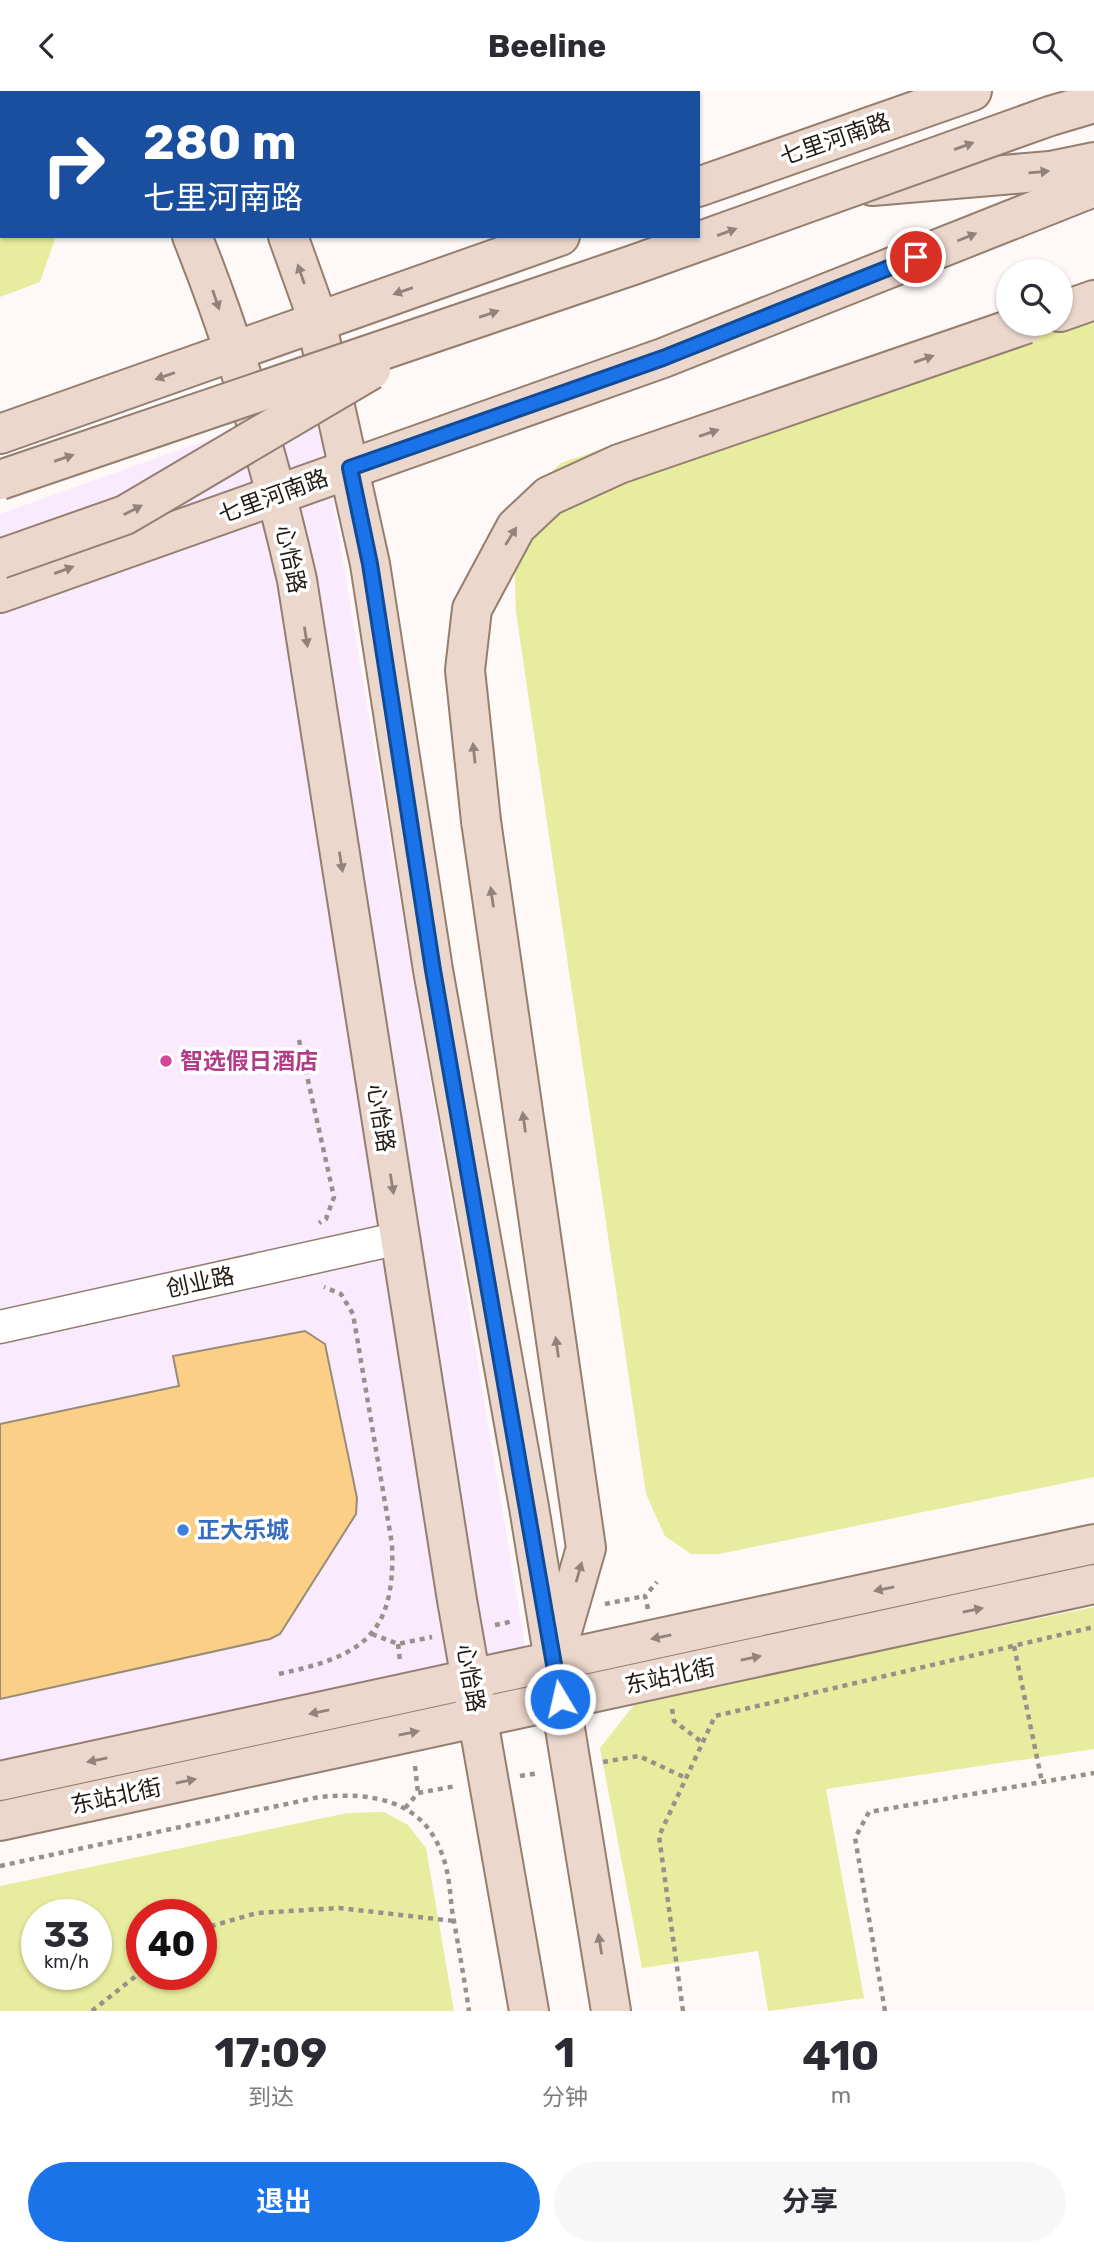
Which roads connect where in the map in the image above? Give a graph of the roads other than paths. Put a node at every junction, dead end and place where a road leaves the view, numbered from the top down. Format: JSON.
{"nodes":[{"id":1,"x":972,"y":91,"type":"edge"},
{"id":2,"x":1094,"y":103,"type":"edge"},
{"id":3,"x":1094,"y":162,"type":"edge"},
{"id":4,"x":700,"y":186,"type":"edge"},
{"id":5,"x":1094,"y":187,"type":"edge"},
{"id":6,"x":849,"y":188,"type":"junction"},
{"id":7,"x":193,"y":238,"type":"edge"},
{"id":8,"x":289,"y":238,"type":"edge"},
{"id":9,"x":554,"y":238,"type":"edge"},
{"id":10,"x":1094,"y":300,"type":"edge"},
{"id":11,"x":1073,"y":307,"type":"edge"},
{"id":12,"x":316,"y":322,"type":"junction"},
{"id":13,"x":436,"y":332,"type":"junction"},
{"id":14,"x":996,"y":334,"type":"edge"},
{"id":15,"x":234,"y":351,"type":"junction"},
{"id":16,"x":0,"y":434,"type":"edge"},
{"id":17,"x":350,"y":468,"type":"junction"},
{"id":18,"x":0,"y":480,"type":"edge"},
{"id":19,"x":278,"y":494,"type":"junction"},
{"id":20,"x":0,"y":559,"type":"edge"},
{"id":21,"x":0,"y":593,"type":"edge"},
{"id":22,"x":400,"y":1238,"type":"junction"},
{"id":23,"x":0,"y":1327,"type":"edge"},
{"id":24,"x":1094,"y":1544,"type":"edge"},
{"id":25,"x":1094,"y":1584,"type":"edge"},
{"id":26,"x":557,"y":1613,"type":"junction"},
{"id":27,"x":554,"y":1661,"type":"junction"},
{"id":28,"x":471,"y":1679,"type":"junction"},
{"id":29,"x":560,"y":1699,"type":"junction"},
{"id":30,"x":478,"y":1718,"type":"junction"},
{"id":31,"x":0,"y":1780,"type":"edge"},
{"id":32,"x":0,"y":1821,"type":"edge"},
{"id":33,"x":529,"y":2011,"type":"edge"},
{"id":34,"x":611,"y":2011,"type":"edge"}],
"edges":[{"from":1,"to":4,"type":"street","name":"七里河南路"},
{"from":6,"to":2,"type":"street","one_way":true,"bridge":true},
{"from":6,"to":3,"type":"street","one_way":true,"bridge":true},
{"from":17,"to":5,"type":"street","name":"七里河南路","one_way":true},
{"from":13,"to":6,"type":"street","one_way":true,"bridge":true},
{"from":7,"to":15,"type":"street","name":"心怡路","one_way":true},
{"from":12,"to":8,"type":"street","one_way":true},
{"from":9,"to":12,"type":"street","one_way":true},
{"from":10,"to":11,"type":"street"},
{"from":12,"to":15,"type":"street"},
{"from":12,"to":17,"type":"street"},
{"from":18,"to":13,"type":"street","one_way":true,"bridge":true},
{"from":20,"to":13,"type":"street","one_way":true,"bridge":true},
{"from":26,"to":14,"type":"street","one_way":true,"bridge":true},
{"from":15,"to":16,"type":"street","one_way":true},
{"from":15,"to":19,"type":"street","name":"心怡路"},
{"from":17,"to":19,"type":"street","name":"七里河南路"},
{"from":17,"to":26,"type":"street"},
{"from":21,"to":19,"type":"street","name":"七里河南路","one_way":true},
{"from":19,"to":22,"type":"street","name":"心怡路","one_way":true},
{"from":22,"to":23,"type":"street","name":"创业路"},
{"from":22,"to":28,"type":"street","name":"心怡路"},
{"from":24,"to":27,"type":"street","name":"东站北街","one_way":true},
{"from":29,"to":25,"type":"street","name":"东站北街","one_way":true},
{"from":26,"to":27,"type":"street"},
{"from":27,"to":28,"type":"street","name":"东站北街"},
{"from":27,"to":29,"type":"street"},
{"from":28,"to":30,"type":"street","name":"心怡路"},
{"from":28,"to":31,"type":"street","name":"东站北街","one_way":true},
{"from":29,"to":30,"type":"street","name":"东站北街"},
{"from":34,"to":29,"type":"street","one_way":true},
{"from":32,"to":30,"type":"street","name":"东站北街","one_way":true},
{"from":30,"to":33,"type":"street","name":"心怡路"}]}
